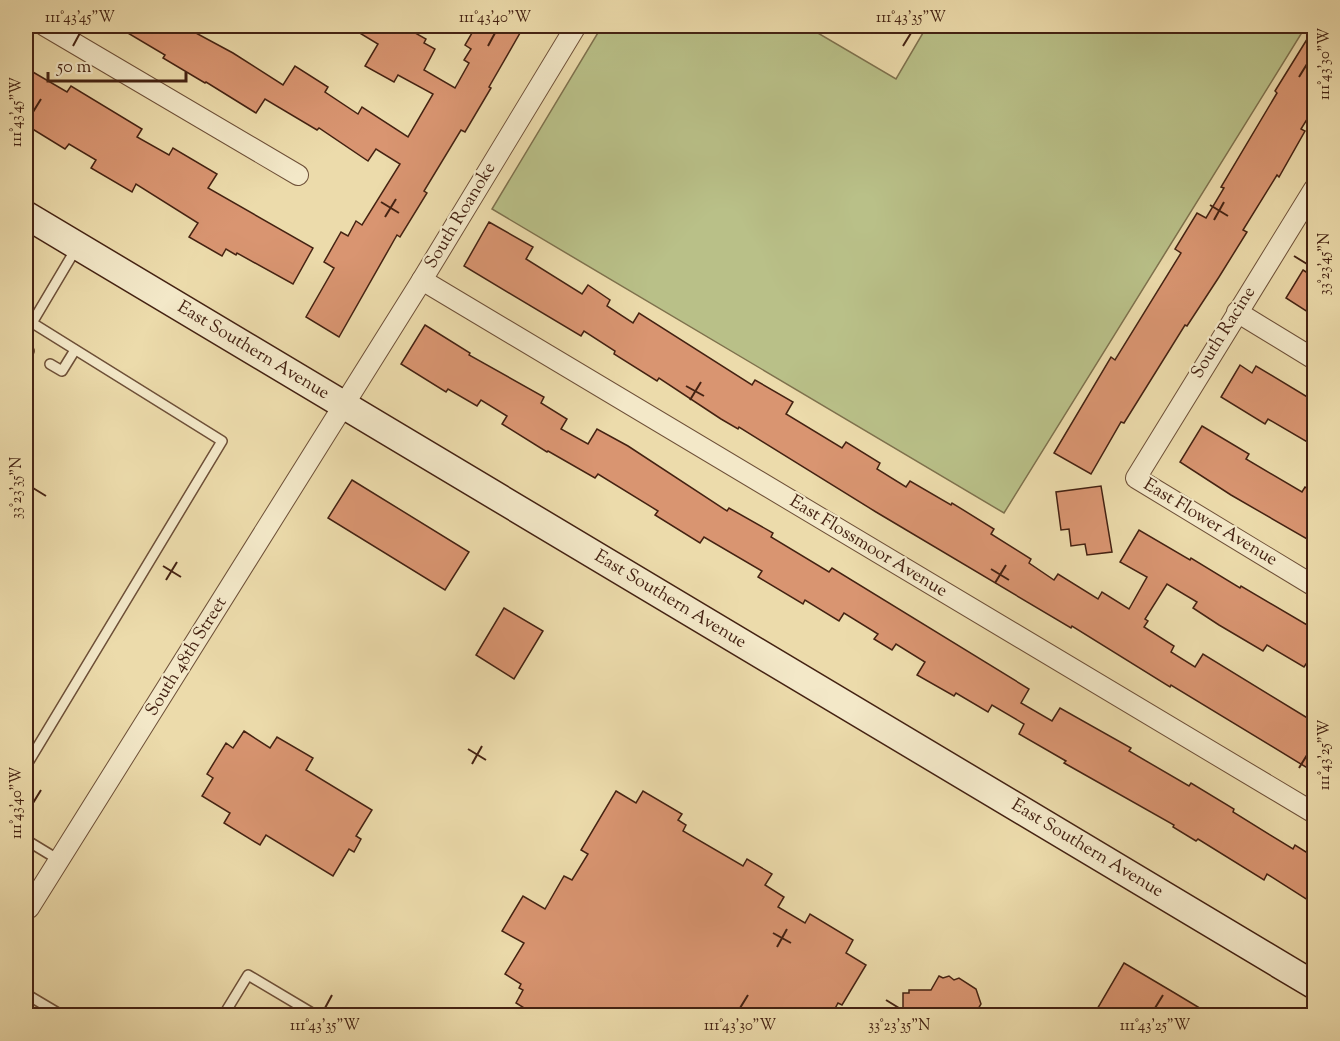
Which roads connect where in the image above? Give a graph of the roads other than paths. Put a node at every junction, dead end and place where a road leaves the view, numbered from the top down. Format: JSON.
{"nodes":[{"id":1,"x":45,"y":26,"type":"edge"},
{"id":2,"x":576,"y":26,"type":"edge"},
{"id":3,"x":298,"y":175,"type":"dead end"},
{"id":4,"x":1314,"y":189,"type":"edge"},
{"id":5,"x":26,"y":216,"type":"edge"},
{"id":6,"x":77,"y":247,"type":"junction"},
{"id":7,"x":422,"y":280,"type":"junction"},
{"id":8,"x":1237,"y":312,"type":"junction"},
{"id":9,"x":28,"y":321,"type":"edge"},
{"id":10,"x":26,"y":333,"type":"edge"},
{"id":11,"x":75,"y":350,"type":"junction"},
{"id":12,"x":1314,"y":359,"type":"edge"},
{"id":13,"x":50,"y":364,"type":"dead end"},
{"id":14,"x":344,"y":405,"type":"junction"},
{"id":15,"x":1136,"y":478,"type":"joint"},
{"id":16,"x":1314,"y":586,"type":"edge"},
{"id":17,"x":26,"y":766,"type":"edge"},
{"id":18,"x":1314,"y":813,"type":"edge"},
{"id":19,"x":26,"y":840,"type":"edge"},
{"id":20,"x":59,"y":860,"type":"junction"},
{"id":21,"x":27,"y":911,"type":"edge"},
{"id":22,"x":1314,"y":985,"type":"edge"},
{"id":23,"x":26,"y":994,"type":"edge"},
{"id":24,"x":63,"y":1016,"type":"edge"},
{"id":25,"x":223,"y":1016,"type":"edge"},
{"id":26,"x":310,"y":1016,"type":"edge"}],
"edges":[{"from":1,"to":3,"type":"street"},
{"from":2,"to":7,"type":"street","name":"South Roanoke"},
{"from":4,"to":8,"type":"street","name":"South Racine"},
{"from":5,"to":6,"type":"main road","name":"East Southern Avenue"},
{"from":6,"to":9,"type":"lane"},
{"from":6,"to":14,"type":"main road","name":"East Southern Avenue"},
{"from":7,"to":14,"type":"street","name":"South Roanoke"},
{"from":7,"to":18,"type":"street","name":"East Flossmoor Avenue"},
{"from":8,"to":12,"type":"street"},
{"from":8,"to":15,"type":"street","name":"South Racine"},
{"from":9,"to":10,"type":"lane"},
{"from":9,"to":11,"type":"lane"},
{"from":11,"to":13,"type":"lane"},
{"from":11,"to":17,"type":"lane"},
{"from":14,"to":20,"type":"street","name":"South 48th Street"},
{"from":14,"to":22,"type":"main road","name":"East Southern Avenue"},
{"from":15,"to":16,"type":"street","name":"East Flower Avenue"},
{"from":19,"to":20,"type":"lane"},
{"from":20,"to":21,"type":"street","name":"South 48th Street"},
{"from":23,"to":24,"type":"lane"},
{"from":25,"to":26,"type":"lane"}]}
